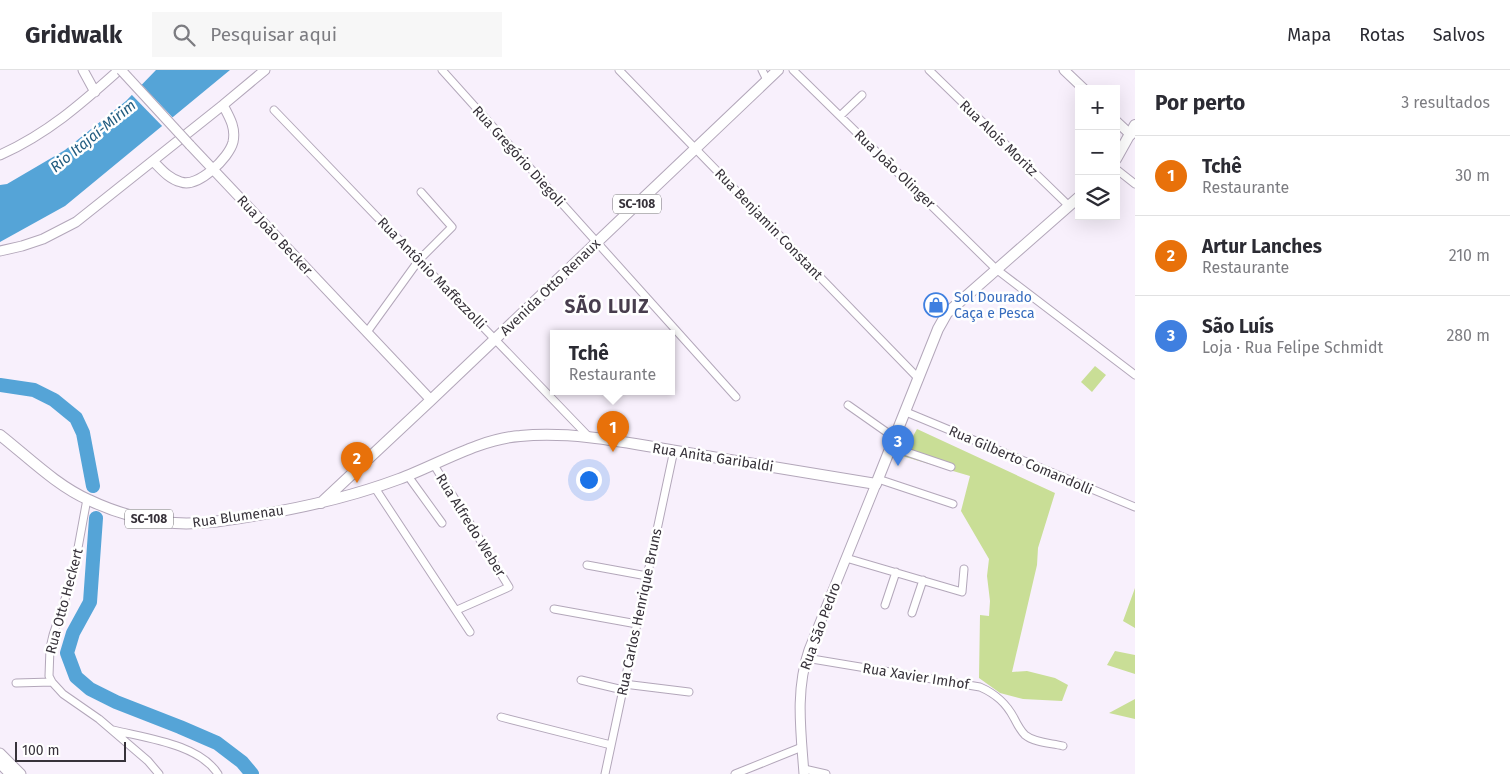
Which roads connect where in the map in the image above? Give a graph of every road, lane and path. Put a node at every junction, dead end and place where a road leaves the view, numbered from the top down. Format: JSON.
{"nodes":[{"id":1,"x":83,"y":70,"type":"edge"},
{"id":2,"x":120,"y":70,"type":"edge"},
{"id":3,"x":265,"y":70,"type":"edge"},
{"id":4,"x":442,"y":70,"type":"edge"},
{"id":5,"x":619,"y":70,"type":"edge"},
{"id":6,"x":762,"y":70,"type":"edge"},
{"id":7,"x":778,"y":70,"type":"edge"},
{"id":8,"x":793,"y":70,"type":"edge"},
{"id":9,"x":929,"y":70,"type":"edge"},
{"id":10,"x":1064,"y":70,"type":"edge"},
{"id":11,"x":767,"y":80,"type":"junction"},
{"id":12,"x":1080,"y":85,"type":"edge"},
{"id":13,"x":95,"y":92,"type":"junction"},
{"id":14,"x":862,"y":95,"type":"dead end"},
{"id":15,"x":223,"y":105,"type":"junction"},
{"id":16,"x":274,"y":110,"type":"dead end"},
{"id":17,"x":840,"y":116,"type":"junction"},
{"id":18,"x":1120,"y":123,"type":"edge"},
{"id":19,"x":1134,"y":130,"type":"edge"},
{"id":20,"x":695,"y":149,"type":"junction"},
{"id":21,"x":1120,"y":153,"type":"edge"},
{"id":22,"x":0,"y":155,"type":"edge"},
{"id":23,"x":153,"y":161,"type":"junction"},
{"id":24,"x":213,"y":169,"type":"junction"},
{"id":25,"x":1120,"y":172,"type":"edge"},
{"id":26,"x":1135,"y":184,"type":"edge"},
{"id":27,"x":421,"y":192,"type":"dead end"},
{"id":28,"x":1075,"y":200,"type":"edge"},
{"id":29,"x":1068,"y":206,"type":"junction"},
{"id":30,"x":597,"y":242,"type":"junction"},
{"id":31,"x":0,"y":251,"type":"edge"},
{"id":32,"x":419,"y":260,"type":"junction"},
{"id":33,"x":996,"y":269,"type":"junction"},
{"id":34,"x":367,"y":332,"type":"junction"},
{"id":35,"x":495,"y":339,"type":"junction"},
{"id":36,"x":1135,"y":375,"type":"edge"},
{"id":37,"x":919,"y":379,"type":"junction"},
{"id":38,"x":736,"y":397,"type":"dead end"},
{"id":39,"x":431,"y":400,"type":"junction"},
{"id":40,"x":848,"y":405,"type":"dead end"},
{"id":41,"x":906,"y":412,"type":"junction"},
{"id":42,"x":0,"y":435,"type":"edge"},
{"id":43,"x":589,"y":437,"type":"junction"},
{"id":44,"x":894,"y":442,"type":"junction"},
{"id":45,"x":674,"y":450,"type":"junction"},
{"id":46,"x":434,"y":465,"type":"junction"},
{"id":47,"x":951,"y":467,"type":"dead end"},
{"id":48,"x":408,"y":476,"type":"junction"},
{"id":49,"x":345,"y":480,"type":"junction"},
{"id":50,"x":877,"y":481,"type":"junction"},
{"id":51,"x":375,"y":488,"type":"junction"},
{"id":52,"x":357,"y":493,"type":"junction"},
{"id":53,"x":87,"y":499,"type":"junction"},
{"id":54,"x":320,"y":504,"type":"junction"},
{"id":55,"x":952,"y":504,"type":"dead end"},
{"id":56,"x":1135,"y":507,"type":"edge"},
{"id":57,"x":442,"y":523,"type":"dead end"},
{"id":58,"x":846,"y":558,"type":"junction"},
{"id":59,"x":587,"y":565,"type":"dead end"},
{"id":60,"x":964,"y":569,"type":"dead end"},
{"id":61,"x":896,"y":572,"type":"junction"},
{"id":62,"x":647,"y":576,"type":"junction"},
{"id":63,"x":923,"y":580,"type":"junction"},
{"id":64,"x":885,"y":606,"type":"dead end"},
{"id":65,"x":554,"y":609,"type":"dead end"},
{"id":66,"x":457,"y":610,"type":"junction"},
{"id":67,"x":912,"y":613,"type":"dead end"},
{"id":68,"x":637,"y":624,"type":"junction"},
{"id":69,"x":470,"y":632,"type":"dead end"},
{"id":70,"x":806,"y":658,"type":"junction"},
{"id":71,"x":581,"y":680,"type":"dead end"},
{"id":72,"x":52,"y":682,"type":"junction"},
{"id":73,"x":16,"y":683,"type":"dead end"},
{"id":74,"x":624,"y":687,"type":"junction"},
{"id":75,"x":689,"y":692,"type":"dead end"},
{"id":76,"x":501,"y":716,"type":"dead end"},
{"id":77,"x":110,"y":729,"type":"junction"},
{"id":78,"x":611,"y":745,"type":"junction"},
{"id":79,"x":802,"y":746,"type":"junction"},
{"id":80,"x":1063,"y":746,"type":"dead end"},
{"id":81,"x":0,"y":753,"type":"edge"},
{"id":82,"x":0,"y":764,"type":"edge"},
{"id":83,"x":804,"y":771,"type":"edge"},
{"id":84,"x":10,"y":774,"type":"edge"},
{"id":85,"x":21,"y":774,"type":"edge"},
{"id":86,"x":159,"y":774,"type":"edge"},
{"id":87,"x":218,"y":774,"type":"edge"},
{"id":88,"x":605,"y":774,"type":"edge"},
{"id":89,"x":735,"y":774,"type":"edge"},
{"id":90,"x":826,"y":774,"type":"edge"}],
"edges":[{"from":1,"to":13,"type":"main road"},
{"from":2,"to":13,"type":"main road"},
{"from":2,"to":24,"type":"main road","name":"Rua João Becker","bridge":true},
{"from":3,"to":15,"type":"main road"},
{"from":4,"to":30,"type":"street","name":"Rua Gregório Diegoli"},
{"from":5,"to":20,"type":"street","name":"Rua Benjamin Constant"},
{"from":6,"to":11,"type":"street"},
{"from":7,"to":11,"type":"main road","name":"Avenida Otto Renaux","number":"SC-108"},
{"from":8,"to":17,"type":"street","name":"Rua João Olinger"},
{"from":9,"to":29,"type":"street","name":"Rua Alois Moritz"},
{"from":10,"to":12,"type":"main road"},
{"from":11,"to":20,"type":"main road","name":"Avenida Otto Renaux","number":"SC-108"},
{"from":13,"to":22,"type":"main road"},
{"from":14,"to":17,"type":"street"},
{"from":15,"to":23,"type":"main road"},
{"from":15,"to":24,"type":"main road"},
{"from":16,"to":32,"type":"street","name":"Rua Antônio Maffezzolli"},
{"from":17,"to":33,"type":"street","name":"Rua João Olinger"},
{"from":18,"to":19,"type":"main road"},
{"from":19,"to":21,"type":"main road"},
{"from":20,"to":30,"type":"main road","name":"Avenida Otto Renaux","number":"SC-108"},
{"from":20,"to":37,"type":"street","name":"Rua Benjamin Constant"},
{"from":23,"to":24,"type":"main road"},
{"from":23,"to":31,"type":"main road"},
{"from":24,"to":34,"type":"main road","name":"Rua João Becker"},
{"from":25,"to":26,"type":"street"},
{"from":27,"to":32,"type":"street"},
{"from":28,"to":29,"type":"main road"},
{"from":29,"to":33,"type":"main road"},
{"from":30,"to":35,"type":"main road","name":"Avenida Otto Renaux","number":"SC-108"},
{"from":30,"to":38,"type":"street","name":"Rua Gregório Diegoli"},
{"from":32,"to":34,"type":"street"},
{"from":32,"to":35,"type":"street","name":"Rua Antônio Maffezzolli"},
{"from":33,"to":36,"type":"street","name":"Rua João Olinger"},
{"from":33,"to":37,"type":"main road"},
{"from":34,"to":39,"type":"main road","name":"Rua João Becker"},
{"from":35,"to":39,"type":"main road","name":"Avenida Otto Renaux","number":"SC-108"},
{"from":35,"to":43,"type":"street","name":"Rua Antônio Maffezzolli"},
{"from":37,"to":41,"type":"main road"},
{"from":39,"to":49,"type":"main road","name":"Avenida Otto Renaux","number":"SC-108"},
{"from":40,"to":44,"type":"street"},
{"from":41,"to":44,"type":"main road"},
{"from":41,"to":56,"type":"street","name":"Rua Gilberto Comandolli"},
{"from":42,"to":53,"type":"main road","name":"Rua Blumenau","number":"SC-108"},
{"from":43,"to":45,"type":"main road","name":"Rua Anita Garibaldi","number":"SC-108"},
{"from":43,"to":46,"type":"main road","name":"Rua Anita Garibaldi","number":"SC-108"},
{"from":44,"to":47,"type":"street"},
{"from":44,"to":50,"type":"main road"},
{"from":45,"to":50,"type":"main road","name":"Rua Anita Garibaldi","number":"SC-108"},
{"from":45,"to":62,"type":"street","name":"Rua Carlos Henrique Bruns"},
{"from":46,"to":48,"type":"main road","name":"Rua Anita Garibaldi","number":"SC-108"},
{"from":46,"to":66,"type":"street","name":"Rua Alfredo Weber"},
{"from":48,"to":51,"type":"main road","name":"Rua Anita Garibaldi","number":"SC-108"},
{"from":48,"to":57,"type":"street"},
{"from":49,"to":52,"type":"main road"},
{"from":49,"to":54,"type":"main road","name":"Avenida Otto Renaux","number":"SC-108"},
{"from":50,"to":55,"type":"street"},
{"from":50,"to":58,"type":"main road","name":"Rua São Pedro"},
{"from":51,"to":52,"type":"main road","name":"Rua Anita Garibaldi","number":"SC-108"},
{"from":51,"to":66,"type":"street"},
{"from":52,"to":54,"type":"main road","name":"Rua Anita Garibaldi","number":"SC-108"},
{"from":53,"to":54,"type":"main road","name":"Rua Blumenau","number":"SC-108"},
{"from":53,"to":72,"type":"street","name":"Rua Otto Heckert"},
{"from":58,"to":61,"type":"street"},
{"from":58,"to":70,"type":"main road","name":"Rua São Pedro"},
{"from":59,"to":62,"type":"street"},
{"from":60,"to":63,"type":"street"},
{"from":61,"to":63,"type":"street"},
{"from":61,"to":64,"type":"street"},
{"from":62,"to":68,"type":"street","name":"Rua Carlos Henrique Bruns"},
{"from":63,"to":67,"type":"street"},
{"from":65,"to":68,"type":"street"},
{"from":66,"to":69,"type":"street"},
{"from":68,"to":74,"type":"street","name":"Rua Carlos Henrique Bruns"},
{"from":70,"to":79,"type":"main road","name":"Rua São Pedro"},
{"from":70,"to":80,"type":"street","name":"Rua Xavier Imhof"},
{"from":71,"to":74,"type":"street"},
{"from":72,"to":73,"type":"street"},
{"from":72,"to":77,"type":"street"},
{"from":74,"to":75,"type":"street"},
{"from":74,"to":78,"type":"street","name":"Rua Carlos Henrique Bruns"},
{"from":76,"to":78,"type":"street"},
{"from":77,"to":86,"type":"street"},
{"from":77,"to":87,"type":"street"},
{"from":78,"to":88,"type":"street","name":"Rua Carlos Henrique Bruns"},
{"from":79,"to":83,"type":"main road","name":"Rua São Pedro"},
{"from":79,"to":89,"type":"street"},
{"from":81,"to":85,"type":"main road"},
{"from":82,"to":84,"type":"main road"},
{"from":83,"to":90,"type":"street"}]}
